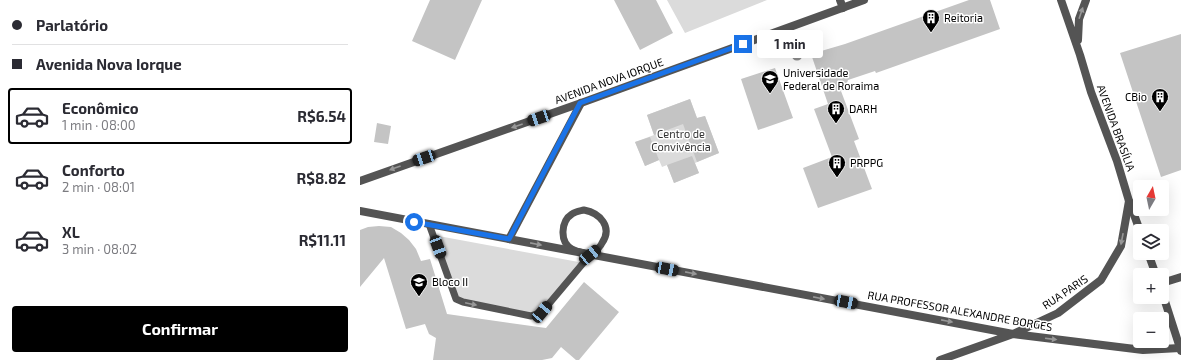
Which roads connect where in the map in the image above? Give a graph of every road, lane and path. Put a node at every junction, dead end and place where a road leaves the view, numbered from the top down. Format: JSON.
{"nodes":[{"id":1,"x":864,"y":0,"type":"edge"},
{"id":2,"x":1061,"y":0,"type":"edge"},
{"id":3,"x":1086,"y":0,"type":"edge"},
{"id":4,"x":841,"y":4,"type":"edge"},
{"id":5,"x":1080,"y":55,"type":"junction"},
{"id":6,"x":580,"y":103,"type":"junction"},
{"id":7,"x":360,"y":181,"type":"edge"},
{"id":8,"x":1129,"y":201,"type":"junction"},
{"id":9,"x":360,"y":212,"type":"edge"},
{"id":10,"x":429,"y":224,"type":"junction"},
{"id":11,"x":1137,"y":224,"type":"edge"},
{"id":12,"x":509,"y":239,"type":"junction"},
{"id":13,"x":590,"y":255,"type":"junction"},
{"id":14,"x":1181,"y":277,"type":"edge"},
{"id":15,"x":1169,"y":281,"type":"edge"},
{"id":16,"x":1166,"y":304,"type":"edge"},
{"id":17,"x":1012,"y":334,"type":"junction"},
{"id":18,"x":1180,"y":350,"type":"edge"},
{"id":19,"x":940,"y":360,"type":"edge"}],
"edges":[{"from":1,"to":4,"type":"street","name":"AVENIDA NOVA IORQUE"},
{"from":2,"to":5,"type":"street","name":"AVENIDA BRASÍLIA"},
{"from":5,"to":3,"type":"street","name":"AVENIDA BRASÍLIA","one_way":true},
{"from":4,"to":6,"type":"street","name":"AVENIDA NOVA IORQUE"},
{"from":5,"to":8,"type":"street","name":"AVENIDA BRASÍLIA"},
{"from":6,"to":7,"type":"street","name":"AVENIDA NOVA IORQUE","one_way":true},
{"from":6,"to":12,"type":"street"},
{"from":8,"to":11,"type":"street","name":"AVENIDA BRASÍLIA"},
{"from":8,"to":17,"type":"street","name":"RUA PARIS","one_way":true},
{"from":9,"to":10,"type":"street","name":"RUA PROFESSOR ALEXANDRE BORGES"},
{"from":10,"to":12,"type":"street","name":"RUA PROFESSOR ALEXANDRE BORGES"},
{"from":10,"to":13,"type":"lane","one_way":true},
{"from":12,"to":13,"type":"street","name":"RUA PROFESSOR ALEXANDRE BORGES","one_way":true},
{"from":13,"to":13,"type":"lane"},
{"from":13,"to":17,"type":"street","name":"RUA PROFESSOR ALEXANDRE BORGES","one_way":true},
{"from":14,"to":15,"type":"street"},
{"from":16,"to":18,"type":"street"},
{"from":17,"to":18,"type":"street","name":"RUA PROFESSOR ALEXANDRE BORGES","one_way":true},
{"from":17,"to":19,"type":"street","name":"RUA PARIS"}]}
